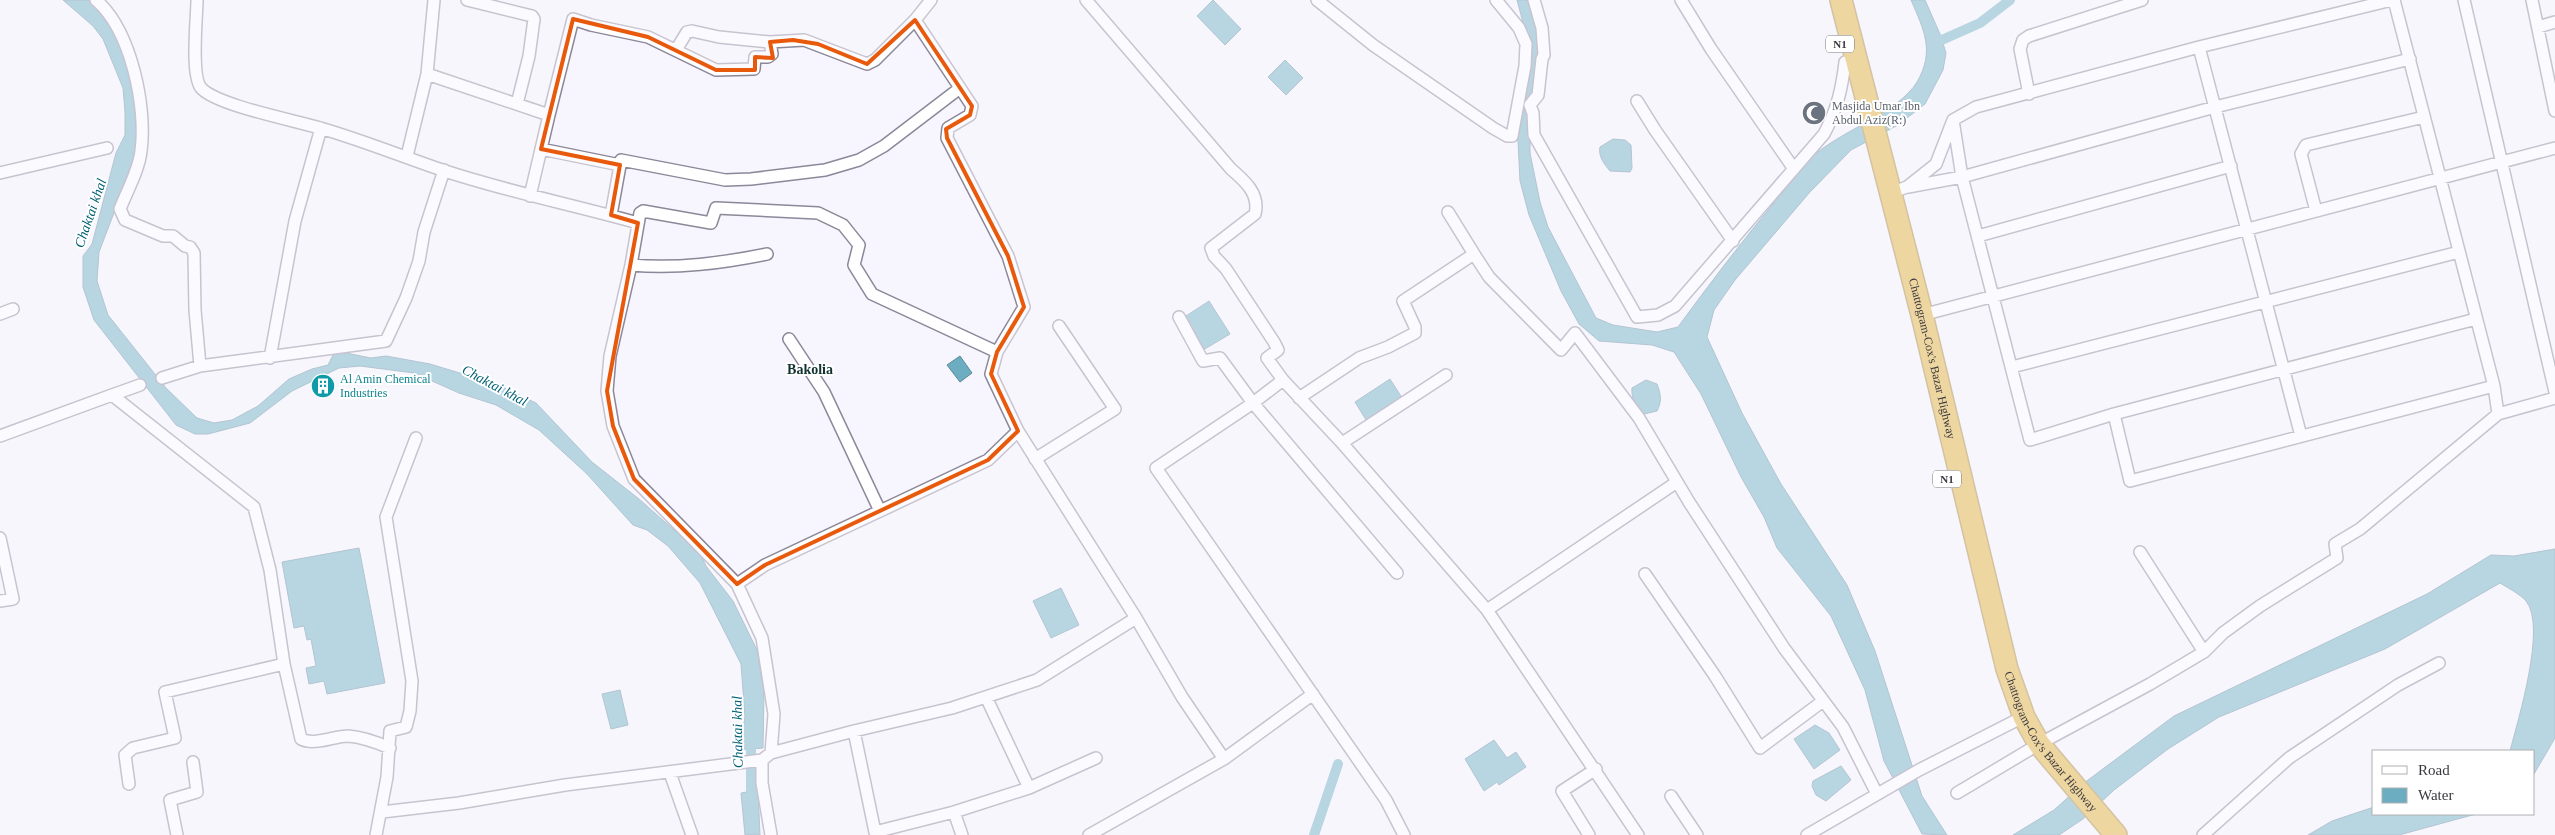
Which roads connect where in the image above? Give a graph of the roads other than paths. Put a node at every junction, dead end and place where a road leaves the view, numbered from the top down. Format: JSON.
{"nodes":[{"id":1,"x":96,"y":0,"type":"edge"},
{"id":2,"x":197,"y":0,"type":"edge"},
{"id":3,"x":434,"y":0,"type":"edge"},
{"id":4,"x":467,"y":0,"type":"edge"},
{"id":5,"x":932,"y":0,"type":"edge"},
{"id":6,"x":1086,"y":0,"type":"edge"},
{"id":7,"x":1318,"y":0,"type":"edge"},
{"id":8,"x":1496,"y":0,"type":"edge"},
{"id":9,"x":1534,"y":0,"type":"edge"},
{"id":10,"x":1681,"y":0,"type":"edge"},
{"id":11,"x":1829,"y":0,"type":"edge"},
{"id":12,"x":1841,"y":0,"type":"edge"},
{"id":13,"x":2142,"y":0,"type":"edge"},
{"id":14,"x":2393,"y":0,"type":"edge"},
{"id":15,"x":2464,"y":0,"type":"edge"},
{"id":16,"x":2532,"y":0,"type":"edge"},
{"id":17,"x":2113,"y":4,"type":"edge"},
{"id":18,"x":915,"y":20,"type":"junction"},
{"id":19,"x":2555,"y":22,"type":"edge"},
{"id":20,"x":2538,"y":27,"type":"junction"},
{"id":21,"x":770,"y":42,"type":"junction"},
{"id":22,"x":2199,"y":48,"type":"junction"},
{"id":23,"x":676,"y":50,"type":"junction"},
{"id":24,"x":2410,"y":59,"type":"junction"},
{"id":25,"x":1845,"y":62,"type":"junction"},
{"id":26,"x":426,"y":74,"type":"junction"},
{"id":27,"x":2551,"y":81,"type":"edge"},
{"id":28,"x":1857,"y":86,"type":"junction"},
{"id":29,"x":960,"y":88,"type":"junction"},
{"id":30,"x":2029,"y":94,"type":"junction"},
{"id":31,"x":1638,"y":101,"type":"dead end"},
{"id":32,"x":517,"y":104,"type":"junction"},
{"id":33,"x":2215,"y":107,"type":"junction"},
{"id":34,"x":2555,"y":111,"type":"edge"},
{"id":35,"x":549,"y":115,"type":"junction"},
{"id":36,"x":2424,"y":117,"type":"junction"},
{"id":37,"x":1953,"y":120,"type":"junction"},
{"id":38,"x":321,"y":128,"type":"junction"},
{"id":39,"x":107,"y":148,"type":"dead end"},
{"id":40,"x":2555,"y":148,"type":"edge"},
{"id":41,"x":541,"y":149,"type":"junction"},
{"id":42,"x":406,"y":156,"type":"junction"},
{"id":43,"x":2502,"y":162,"type":"junction"},
{"id":44,"x":620,"y":165,"type":"junction"},
{"id":45,"x":2231,"y":166,"type":"junction"},
{"id":46,"x":1794,"y":169,"type":"junction"},
{"id":47,"x":1877,"y":169,"type":"junction"},
{"id":48,"x":444,"y":170,"type":"junction"},
{"id":49,"x":0,"y":173,"type":"edge"},
{"id":50,"x":1962,"y":177,"type":"junction"},
{"id":51,"x":2440,"y":179,"type":"junction"},
{"id":52,"x":1899,"y":190,"type":"junction"},
{"id":53,"x":530,"y":196,"type":"junction"},
{"id":54,"x":2316,"y":211,"type":"junction"},
{"id":55,"x":1448,"y":212,"type":"dead end"},
{"id":56,"x":611,"y":215,"type":"junction"},
{"id":57,"x":638,"y":223,"type":"junction"},
{"id":58,"x":2248,"y":228,"type":"junction"},
{"id":59,"x":1978,"y":236,"type":"junction"},
{"id":60,"x":1733,"y":241,"type":"junction"},
{"id":61,"x":2459,"y":252,"type":"junction"},
{"id":62,"x":767,"y":254,"type":"dead end"},
{"id":63,"x":1474,"y":254,"type":"junction"},
{"id":64,"x":631,"y":265,"type":"junction"},
{"id":65,"x":1993,"y":297,"type":"junction"},
{"id":66,"x":2267,"y":302,"type":"junction"},
{"id":67,"x":13,"y":309,"type":"dead end"},
{"id":68,"x":0,"y":314,"type":"edge"},
{"id":69,"x":1922,"y":315,"type":"junction"},
{"id":70,"x":1179,"y":317,"type":"dead end"},
{"id":71,"x":2476,"y":319,"type":"junction"},
{"id":72,"x":1058,"y":326,"type":"dead end"},
{"id":73,"x":788,"y":339,"type":"dead end"},
{"id":74,"x":997,"y":352,"type":"junction"},
{"id":75,"x":270,"y":358,"type":"junction"},
{"id":76,"x":200,"y":366,"type":"junction"},
{"id":77,"x":2012,"y":368,"type":"junction"},
{"id":78,"x":2284,"y":369,"type":"junction"},
{"id":79,"x":1446,"y":375,"type":"dead end"},
{"id":80,"x":162,"y":378,"type":"dead end"},
{"id":81,"x":1283,"y":380,"type":"junction"},
{"id":82,"x":140,"y":385,"type":"dead end"},
{"id":83,"x":2494,"y":386,"type":"junction"},
{"id":84,"x":2555,"y":392,"type":"edge"},
{"id":85,"x":112,"y":395,"type":"junction"},
{"id":86,"x":1300,"y":398,"type":"junction"},
{"id":87,"x":2555,"y":398,"type":"edge"},
{"id":88,"x":1253,"y":404,"type":"junction"},
{"id":89,"x":2114,"y":414,"type":"junction"},
{"id":90,"x":2498,"y":414,"type":"junction"},
{"id":91,"x":1018,"y":431,"type":"junction"},
{"id":92,"x":0,"y":436,"type":"edge"},
{"id":93,"x":2301,"y":436,"type":"junction"},
{"id":94,"x":416,"y":438,"type":"dead end"},
{"id":95,"x":1342,"y":443,"type":"junction"},
{"id":96,"x":1034,"y":459,"type":"junction"},
{"id":97,"x":1677,"y":482,"type":"junction"},
{"id":98,"x":1955,"y":483,"type":"junction"},
{"id":99,"x":880,"y":511,"type":"junction"},
{"id":100,"x":0,"y":538,"type":"edge"},
{"id":101,"x":2140,"y":552,"type":"dead end"},
{"id":102,"x":1397,"y":573,"type":"dead end"},
{"id":103,"x":1645,"y":574,"type":"dead end"},
{"id":104,"x":737,"y":584,"type":"junction"},
{"id":105,"x":0,"y":601,"type":"edge"},
{"id":106,"x":1487,"y":610,"type":"junction"},
{"id":107,"x":1136,"y":618,"type":"junction"},
{"id":108,"x":2204,"y":652,"type":"junction"},
{"id":109,"x":2439,"y":663,"type":"dead end"},
{"id":110,"x":284,"y":664,"type":"junction"},
{"id":111,"x":1313,"y":694,"type":"junction"},
{"id":112,"x":986,"y":697,"type":"junction"},
{"id":113,"x":1823,"y":701,"type":"junction"},
{"id":114,"x":2015,"y":721,"type":"junction"},
{"id":115,"x":854,"y":731,"type":"junction"},
{"id":116,"x":2034,"y":747,"type":"junction"},
{"id":117,"x":390,"y":748,"type":"junction"},
{"id":118,"x":763,"y":758,"type":"junction"},
{"id":119,"x":1096,"y":758,"type":"dead end"},
{"id":120,"x":1224,"y":759,"type":"junction"},
{"id":121,"x":193,"y":762,"type":"dead end"},
{"id":122,"x":1596,"y":769,"type":"junction"},
{"id":123,"x":670,"y":773,"type":"junction"},
{"id":124,"x":129,"y":784,"type":"dead end"},
{"id":125,"x":1029,"y":788,"type":"junction"},
{"id":126,"x":1957,"y":792,"type":"dead end"},
{"id":127,"x":1878,"y":794,"type":"junction"},
{"id":128,"x":1671,"y":796,"type":"dead end"},
{"id":129,"x":382,"y":812,"type":"junction"},
{"id":130,"x":954,"y":812,"type":"junction"},
{"id":131,"x":2105,"y":831,"type":"edge"},
{"id":132,"x":871,"y":834,"type":"edge"},
{"id":133,"x":177,"y":835,"type":"edge"},
{"id":134,"x":376,"y":835,"type":"edge"},
{"id":135,"x":692,"y":835,"type":"edge"},
{"id":136,"x":771,"y":835,"type":"edge"},
{"id":137,"x":962,"y":835,"type":"edge"},
{"id":138,"x":1089,"y":835,"type":"edge"},
{"id":139,"x":1404,"y":835,"type":"edge"},
{"id":140,"x":1588,"y":835,"type":"edge"},
{"id":141,"x":1638,"y":835,"type":"edge"},
{"id":142,"x":1697,"y":835,"type":"edge"},
{"id":143,"x":1807,"y":835,"type":"edge"},
{"id":144,"x":2203,"y":835,"type":"edge"}],
"edges":[{"from":1,"to":76,"type":"street"},
{"from":2,"to":38,"type":"street"},
{"from":3,"to":26,"type":"street"},
{"from":4,"to":32,"type":"street"},
{"from":5,"to":18,"type":"street"},
{"from":6,"to":81,"type":"street"},
{"from":7,"to":8,"type":"street"},
{"from":9,"to":60,"type":"street"},
{"from":10,"to":46,"type":"street"},
{"from":11,"to":25,"type":"highway","name":"Chattogram-Cox's Bazar Highway","number":"N1"},
{"from":12,"to":28,"type":"highway","name":"Chattogram-Cox's Bazar Highway","number":"N1"},
{"from":13,"to":17,"type":"street"},
{"from":14,"to":22,"type":"street"},
{"from":14,"to":24,"type":"street"},
{"from":15,"to":43,"type":"street"},
{"from":16,"to":20,"type":"street"},
{"from":17,"to":30,"type":"street"},
{"from":18,"to":21,"type":"street"},
{"from":18,"to":29,"type":"street"},
{"from":19,"to":20,"type":"street"},
{"from":20,"to":27,"type":"street"},
{"from":21,"to":23,"type":"street"},
{"from":21,"to":23,"type":"street"},
{"from":22,"to":30,"type":"street"},
{"from":22,"to":33,"type":"street"},
{"from":23,"to":35,"type":"street"},
{"from":24,"to":33,"type":"street"},
{"from":24,"to":36,"type":"street"},
{"from":25,"to":28,"type":"highway","name":"Chattogram-Cox's Bazar Highway","number":"N1"},
{"from":25,"to":46,"type":"street"},
{"from":26,"to":32,"type":"street"},
{"from":26,"to":42,"type":"street"},
{"from":27,"to":34,"type":"street"},
{"from":28,"to":47,"type":"highway","name":"Chattogram-Cox's Bazar Highway","number":"N1"},
{"from":29,"to":44,"type":"street"},
{"from":29,"to":74,"type":"street"},
{"from":30,"to":37,"type":"street"},
{"from":31,"to":60,"type":"street"},
{"from":32,"to":35,"type":"street"},
{"from":33,"to":45,"type":"street"},
{"from":33,"to":50,"type":"street"},
{"from":35,"to":41,"type":"street"},
{"from":36,"to":51,"type":"street"},
{"from":36,"to":54,"type":"street"},
{"from":37,"to":50,"type":"street"},
{"from":37,"to":52,"type":"street"},
{"from":38,"to":42,"type":"street"},
{"from":38,"to":75,"type":"street"},
{"from":39,"to":49,"type":"street"},
{"from":40,"to":43,"type":"street"},
{"from":41,"to":44,"type":"street"},
{"from":41,"to":53,"type":"street"},
{"from":42,"to":48,"type":"street"},
{"from":43,"to":51,"type":"street"},
{"from":43,"to":84,"type":"street"},
{"from":44,"to":56,"type":"street"},
{"from":45,"to":58,"type":"street"},
{"from":45,"to":59,"type":"street"},
{"from":46,"to":60,"type":"street"},
{"from":47,"to":52,"type":"highway","name":"Chattogram-Cox's Bazar Highway","number":"N1"},
{"from":47,"to":98,"type":"highway","name":"Chattogram-Cox's Bazar Highway","number":"N1"},
{"from":48,"to":53,"type":"street"},
{"from":48,"to":75,"type":"street"},
{"from":50,"to":52,"type":"street"},
{"from":50,"to":59,"type":"street"},
{"from":51,"to":54,"type":"street"},
{"from":51,"to":61,"type":"street"},
{"from":52,"to":69,"type":"highway","name":"Chattogram-Cox's Bazar Highway","number":"N1"},
{"from":53,"to":56,"type":"street"},
{"from":54,"to":58,"type":"street"},
{"from":55,"to":63,"type":"street"},
{"from":56,"to":57,"type":"street"},
{"from":57,"to":64,"type":"street"},
{"from":57,"to":74,"type":"street"},
{"from":58,"to":65,"type":"street"},
{"from":58,"to":66,"type":"street"},
{"from":59,"to":65,"type":"street"},
{"from":61,"to":66,"type":"street"},
{"from":61,"to":71,"type":"street"},
{"from":62,"to":64,"type":"street"},
{"from":63,"to":86,"type":"street"},
{"from":63,"to":97,"type":"street"},
{"from":64,"to":104,"type":"street"},
{"from":65,"to":69,"type":"street"},
{"from":65,"to":77,"type":"street"},
{"from":66,"to":77,"type":"street"},
{"from":66,"to":78,"type":"street"},
{"from":67,"to":68,"type":"street"},
{"from":69,"to":98,"type":"highway","name":"Chattogram-Cox's Bazar Highway","number":"N1"},
{"from":70,"to":88,"type":"street"},
{"from":71,"to":78,"type":"street"},
{"from":71,"to":83,"type":"street"},
{"from":72,"to":96,"type":"street"},
{"from":73,"to":99,"type":"street"},
{"from":74,"to":91,"type":"street"},
{"from":75,"to":76,"type":"street"},
{"from":76,"to":80,"type":"street"},
{"from":77,"to":89,"type":"street"},
{"from":78,"to":89,"type":"street"},
{"from":78,"to":93,"type":"street"},
{"from":79,"to":95,"type":"street"},
{"from":81,"to":86,"type":"street"},
{"from":81,"to":88,"type":"street"},
{"from":82,"to":85,"type":"street"},
{"from":83,"to":90,"type":"street"},
{"from":83,"to":93,"type":"street"},
{"from":85,"to":92,"type":"street"},
{"from":85,"to":110,"type":"street"},
{"from":86,"to":95,"type":"street"},
{"from":87,"to":90,"type":"street"},
{"from":88,"to":102,"type":"street"},
{"from":88,"to":111,"type":"street"},
{"from":89,"to":93,"type":"street"},
{"from":90,"to":108,"type":"street"},
{"from":91,"to":96,"type":"street"},
{"from":91,"to":99,"type":"street"},
{"from":94,"to":117,"type":"street"},
{"from":95,"to":106,"type":"street"},
{"from":96,"to":107,"type":"street"},
{"from":97,"to":106,"type":"street"},
{"from":97,"to":113,"type":"street"},
{"from":98,"to":114,"type":"highway","name":"Chattogram-Cox's Bazar Highway","number":"N1"},
{"from":98,"to":116,"type":"highway","name":"Chattogram-Cox's Bazar Highway","number":"N1"},
{"from":99,"to":104,"type":"street"},
{"from":100,"to":105,"type":"street"},
{"from":101,"to":108,"type":"street"},
{"from":103,"to":113,"type":"street"},
{"from":104,"to":118,"type":"street"},
{"from":106,"to":122,"type":"street"},
{"from":107,"to":112,"type":"street"},
{"from":107,"to":120,"type":"street"},
{"from":108,"to":116,"type":"street"},
{"from":109,"to":144,"type":"street"},
{"from":110,"to":117,"type":"street"},
{"from":110,"to":124,"type":"street"},
{"from":111,"to":120,"type":"street"},
{"from":111,"to":139,"type":"street"},
{"from":112,"to":115,"type":"street"},
{"from":112,"to":125,"type":"street"},
{"from":113,"to":127,"type":"street"},
{"from":114,"to":116,"type":"highway","name":"Chattogram-Cox's Bazar Highway","number":"N1"},
{"from":114,"to":127,"type":"street"},
{"from":115,"to":118,"type":"street"},
{"from":115,"to":132,"type":"street"},
{"from":116,"to":126,"type":"street"},
{"from":116,"to":131,"type":"highway","name":"Chattogram-Cox's Bazar Highway","number":"N1"},
{"from":117,"to":129,"type":"street"},
{"from":118,"to":123,"type":"street"},
{"from":118,"to":136,"type":"street"},
{"from":119,"to":125,"type":"street"},
{"from":120,"to":138,"type":"street"},
{"from":121,"to":133,"type":"street"},
{"from":122,"to":140,"type":"street"},
{"from":122,"to":141,"type":"street"},
{"from":123,"to":129,"type":"street"},
{"from":123,"to":135,"type":"street"},
{"from":125,"to":130,"type":"street"},
{"from":127,"to":143,"type":"street"},
{"from":128,"to":142,"type":"street"},
{"from":129,"to":134,"type":"street"},
{"from":130,"to":132,"type":"street"},
{"from":130,"to":137,"type":"street"}]}
